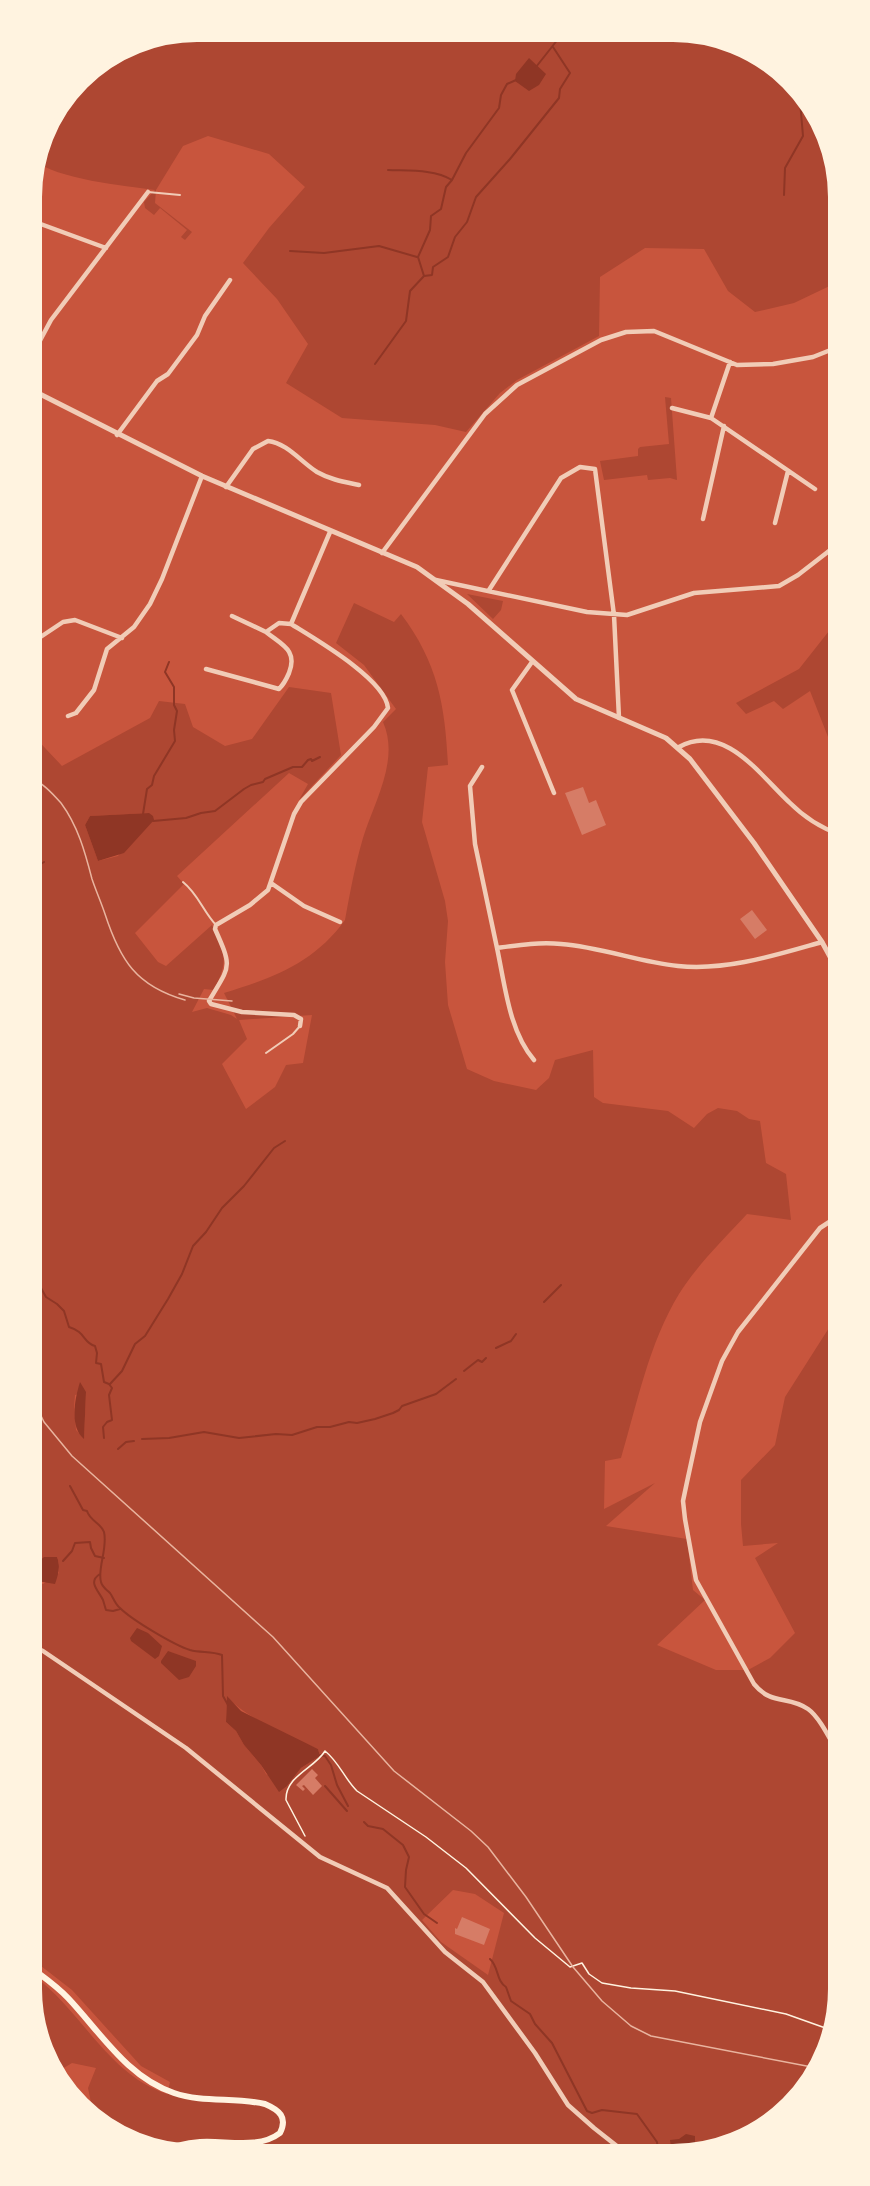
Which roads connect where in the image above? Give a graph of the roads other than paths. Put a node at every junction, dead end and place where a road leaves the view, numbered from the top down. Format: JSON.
{"nodes":[{"id":1,"x":148,"y":192,"type":"joint"},
{"id":2,"x":180,"y":195,"type":"dead end"},
{"id":3,"x":38,"y":223,"type":"edge"},
{"id":4,"x":106,"y":248,"type":"junction"},
{"id":5,"x":230,"y":280,"type":"dead end"},
{"id":6,"x":38,"y":344,"type":"edge"},
{"id":7,"x":832,"y":349,"type":"edge"},
{"id":8,"x":730,"y":362,"type":"junction"},
{"id":9,"x":38,"y":393,"type":"edge"},
{"id":10,"x":672,"y":408,"type":"dead end"},
{"id":11,"x":711,"y":418,"type":"junction"},
{"id":12,"x":724,"y":426,"type":"junction"},
{"id":13,"x":117,"y":435,"type":"junction"},
{"id":14,"x":788,"y":471,"type":"junction"},
{"id":15,"x":202,"y":476,"type":"junction"},
{"id":16,"x":359,"y":485,"type":"dead end"},
{"id":17,"x":226,"y":487,"type":"junction"},
{"id":18,"x":814,"y":489,"type":"dead end"},
{"id":19,"x":703,"y":519,"type":"dead end"},
{"id":20,"x":775,"y":523,"type":"dead end"},
{"id":21,"x":330,"y":532,"type":"junction"},
{"id":22,"x":832,"y":549,"type":"edge"},
{"id":23,"x":382,"y":553,"type":"junction"},
{"id":24,"x":436,"y":580,"type":"junction"},
{"id":25,"x":489,"y":590,"type":"junction"},
{"id":26,"x":614,"y":615,"type":"junction"},
{"id":27,"x":232,"y":616,"type":"dead end"},
{"id":28,"x":291,"y":624,"type":"junction"},
{"id":29,"x":266,"y":632,"type":"junction"},
{"id":30,"x":122,"y":638,"type":"junction"},
{"id":31,"x":38,"y":639,"type":"edge"},
{"id":32,"x":532,"y":662,"type":"junction"},
{"id":33,"x":206,"y":669,"type":"dead end"},
{"id":34,"x":68,"y":716,"type":"dead end"},
{"id":35,"x":619,"y":718,"type":"junction"},
{"id":36,"x":679,"y":747,"type":"junction"},
{"id":37,"x":482,"y":767,"type":"dead end"},
{"id":38,"x":554,"y":793,"type":"dead end"},
{"id":39,"x":832,"y":831,"type":"edge"},
{"id":40,"x":183,"y":882,"type":"dead end"},
{"id":41,"x":271,"y":883,"type":"junction"},
{"id":42,"x":340,"y":922,"type":"dead end"},
{"id":43,"x":216,"y":925,"type":"junction"},
{"id":44,"x":822,"y":942,"type":"junction"},
{"id":45,"x":497,"y":948,"type":"junction"},
{"id":46,"x":832,"y":960,"type":"edge"},
{"id":47,"x":300,"y":1026,"type":"joint"},
{"id":48,"x":266,"y":1053,"type":"dead end"},
{"id":49,"x":534,"y":1060,"type":"dead end"},
{"id":50,"x":832,"y":1220,"type":"edge"},
{"id":51,"x":38,"y":1649,"type":"edge"},
{"id":52,"x":832,"y":1744,"type":"edge"},
{"id":53,"x":38,"y":1974,"type":"edge"},
{"id":54,"x":176,"y":2147,"type":"edge"},
{"id":55,"x":619,"y":2148,"type":"edge"}],
"edges":[{"from":1,"to":2,"type":"lane"},
{"from":1,"to":4,"type":"street"},
{"from":3,"to":4,"type":"street"},
{"from":4,"to":6,"type":"street"},
{"from":5,"to":13,"type":"street"},
{"from":7,"to":8,"type":"street"},
{"from":8,"to":11,"type":"street"},
{"from":8,"to":23,"type":"street"},
{"from":9,"to":13,"type":"street"},
{"from":10,"to":11,"type":"street"},
{"from":11,"to":12,"type":"street"},
{"from":12,"to":14,"type":"street"},
{"from":12,"to":19,"type":"street"},
{"from":13,"to":15,"type":"street"},
{"from":14,"to":18,"type":"street"},
{"from":14,"to":20,"type":"street"},
{"from":15,"to":17,"type":"street"},
{"from":15,"to":30,"type":"street"},
{"from":16,"to":17,"type":"street"},
{"from":17,"to":21,"type":"street"},
{"from":21,"to":23,"type":"street"},
{"from":21,"to":28,"type":"street"},
{"from":22,"to":26,"type":"street"},
{"from":23,"to":24,"type":"street"},
{"from":24,"to":25,"type":"street"},
{"from":24,"to":32,"type":"street"},
{"from":25,"to":26,"type":"street"},
{"from":25,"to":26,"type":"street"},
{"from":26,"to":35,"type":"street"},
{"from":27,"to":29,"type":"street"},
{"from":28,"to":29,"type":"street"},
{"from":28,"to":41,"type":"street"},
{"from":29,"to":33,"type":"street"},
{"from":30,"to":31,"type":"street"},
{"from":30,"to":34,"type":"street"},
{"from":32,"to":35,"type":"street"},
{"from":32,"to":38,"type":"street"},
{"from":35,"to":36,"type":"street"},
{"from":36,"to":39,"type":"street"},
{"from":36,"to":44,"type":"street"},
{"from":37,"to":45,"type":"street"},
{"from":40,"to":43,"type":"lane"},
{"from":41,"to":42,"type":"street"},
{"from":41,"to":43,"type":"street"},
{"from":43,"to":47,"type":"street"},
{"from":44,"to":45,"type":"street"},
{"from":44,"to":46,"type":"street"},
{"from":45,"to":49,"type":"street"},
{"from":47,"to":48,"type":"lane"},
{"from":50,"to":52,"type":"street"},
{"from":51,"to":55,"type":"street"},
{"from":53,"to":54,"type":"main road"}]}
